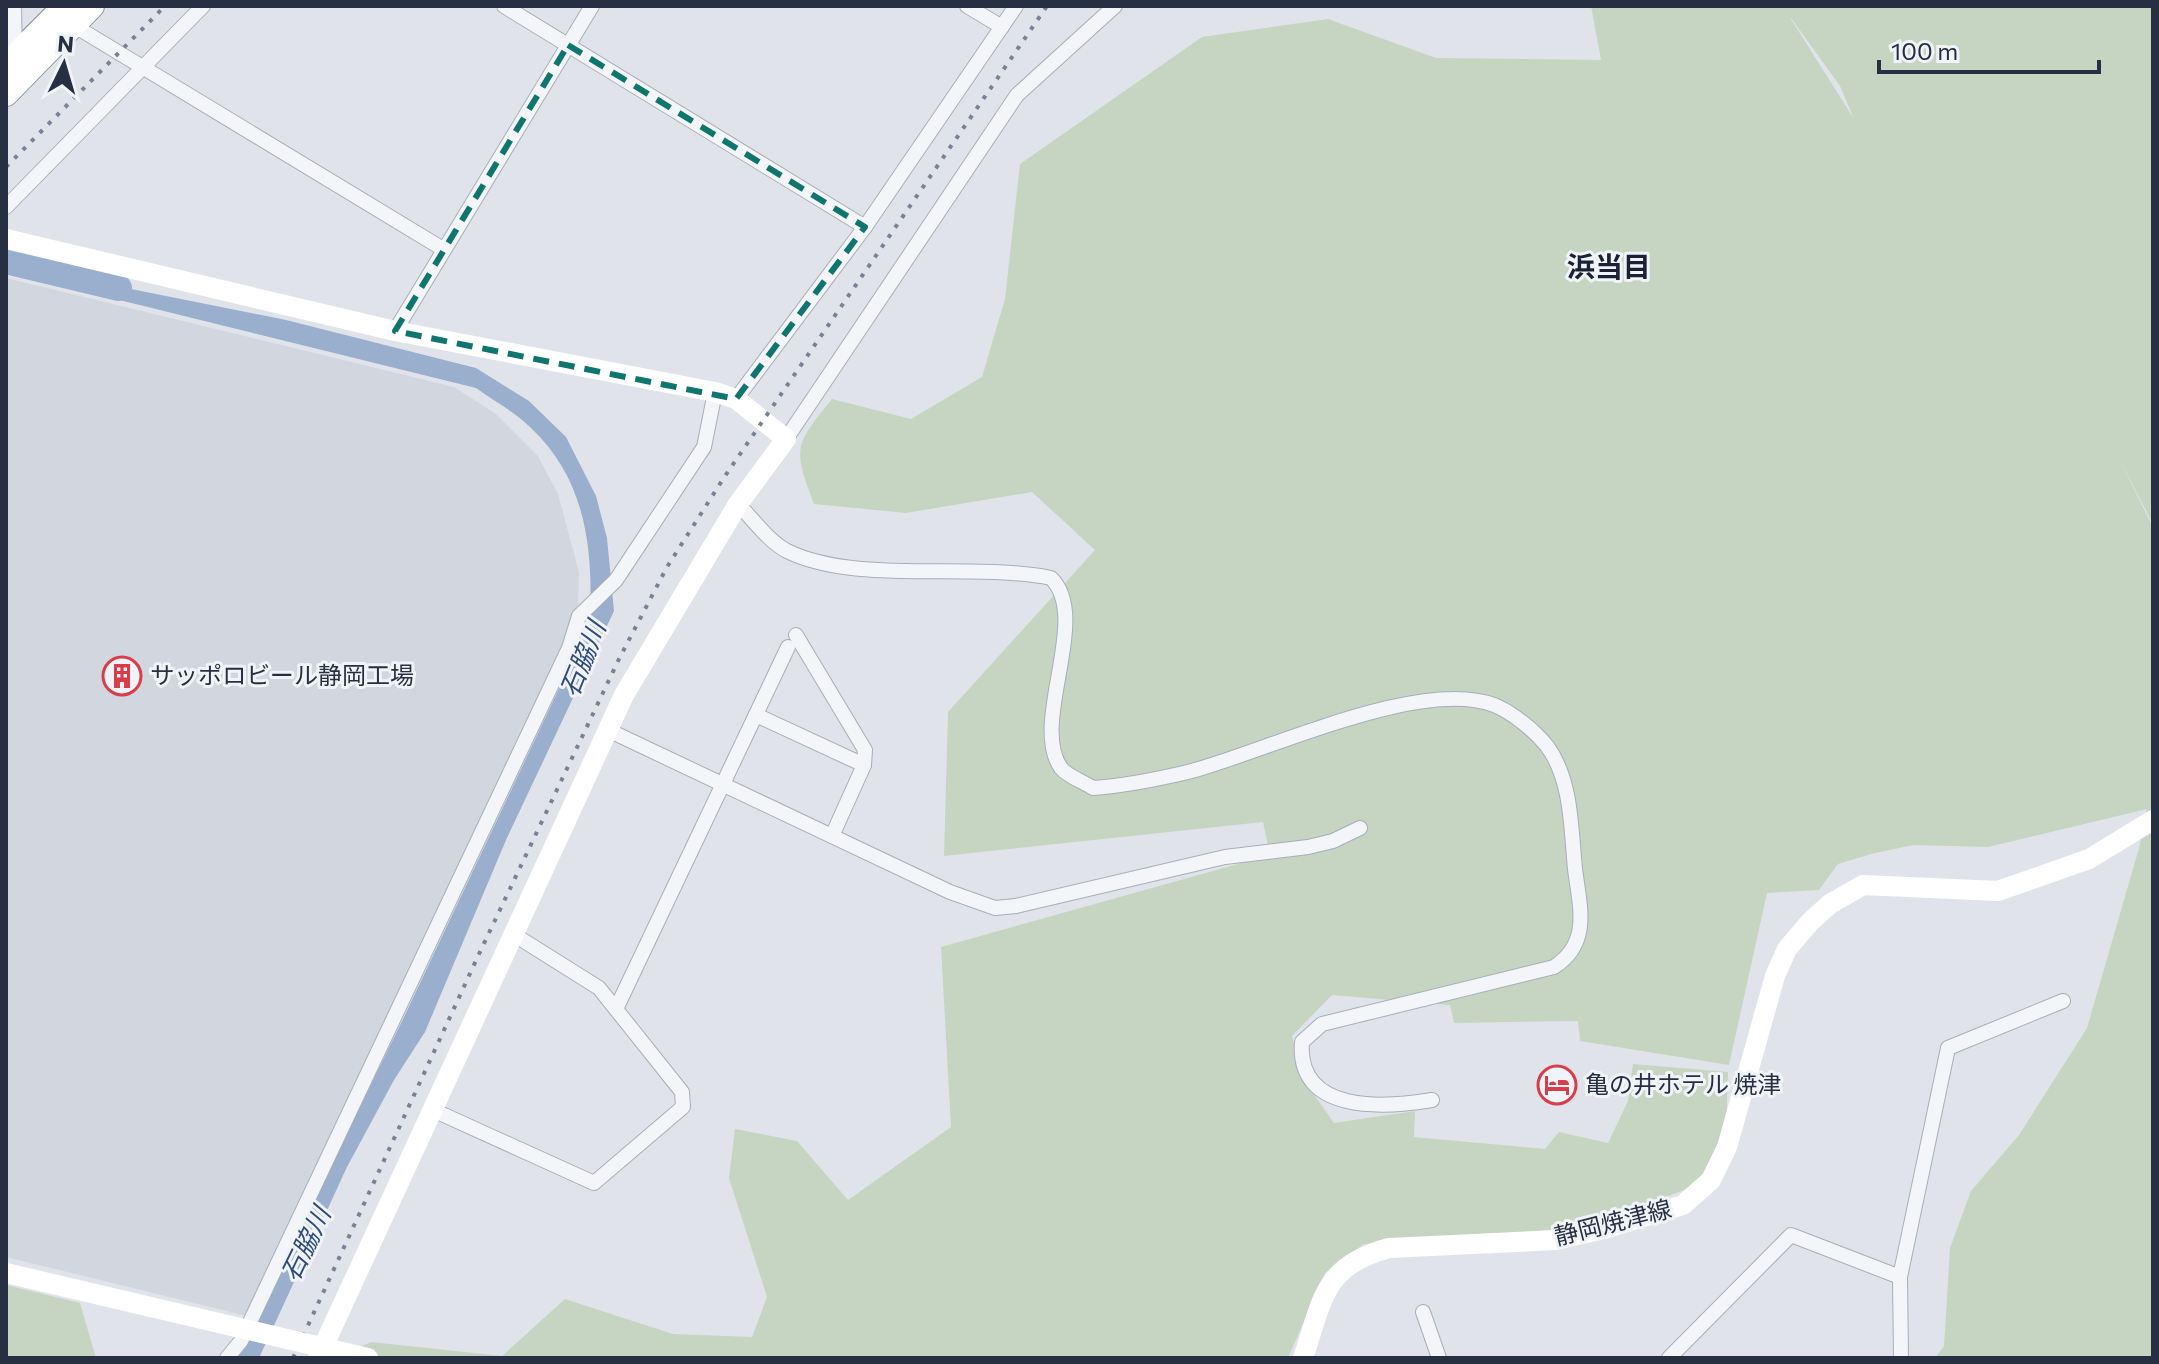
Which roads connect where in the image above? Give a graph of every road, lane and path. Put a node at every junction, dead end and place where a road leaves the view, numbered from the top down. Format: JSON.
{"nodes":[{"id":1,"x":14,"y":6,"type":"edge"},
{"id":2,"x":92,"y":6,"type":"edge"},
{"id":3,"x":203,"y":6,"type":"edge"},
{"id":4,"x":504,"y":6,"type":"edge"},
{"id":5,"x":592,"y":6,"type":"edge"},
{"id":6,"x":967,"y":6,"type":"edge"},
{"id":7,"x":1016,"y":6,"type":"edge"},
{"id":8,"x":1115,"y":6,"type":"edge"},
{"id":9,"x":69,"y":16,"type":"edge"},
{"id":10,"x":1002,"y":27,"type":"junction"},
{"id":11,"x":568,"y":45,"type":"junction"},
{"id":12,"x":10,"y":61,"type":"edge"},
{"id":13,"x":142,"y":68,"type":"junction"},
{"id":14,"x":6,"y":94,"type":"edge"},
{"id":15,"x":6,"y":207,"type":"edge"},
{"id":16,"x":865,"y":227,"type":"junction"},
{"id":17,"x":6,"y":239,"type":"edge"},
{"id":18,"x":443,"y":249,"type":"junction"},
{"id":19,"x":395,"y":331,"type":"junction"},
{"id":20,"x":715,"y":392,"type":"junction"},
{"id":21,"x":736,"y":399,"type":"junction"},
{"id":22,"x":786,"y":439,"type":"junction"},
{"id":23,"x":738,"y":504,"type":"junction"},
{"id":24,"x":756,"y":715,"type":"junction"},
{"id":25,"x":608,"y":730,"type":"junction"},
{"id":26,"x":864,"y":765,"type":"junction"},
{"id":27,"x":723,"y":785,"type":"junction"},
{"id":28,"x":2153,"y":820,"type":"edge"},
{"id":29,"x":1360,"y":828,"type":"dead end"},
{"id":30,"x":832,"y":836,"type":"junction"},
{"id":31,"x":513,"y":934,"type":"junction"},
{"id":32,"x":2063,"y":1001,"type":"dead end"},
{"id":33,"x":616,"y":1009,"type":"junction"},
{"id":34,"x":1432,"y":1100,"type":"dead end"},
{"id":35,"x":433,"y":1110,"type":"junction"},
{"id":36,"x":6,"y":1273,"type":"edge"},
{"id":37,"x":1900,"y":1277,"type":"junction"},
{"id":38,"x":1423,"y":1312,"type":"dead end"},
{"id":39,"x":227,"y":1358,"type":"edge"},
{"id":40,"x":318,"y":1358,"type":"edge"},
{"id":41,"x":368,"y":1358,"type":"edge"},
{"id":42,"x":1303,"y":1358,"type":"edge"},
{"id":43,"x":1439,"y":1358,"type":"edge"},
{"id":44,"x":1669,"y":1358,"type":"edge"},
{"id":45,"x":1901,"y":1358,"type":"edge"}],
"edges":[{"from":1,"to":12,"type":"street"},
{"from":2,"to":9,"type":"highway"},
{"from":3,"to":13,"type":"street"},
{"from":4,"to":11,"type":"street"},
{"from":5,"to":11,"type":"street"},
{"from":6,"to":10,"type":"street"},
{"from":7,"to":10,"type":"street"},
{"from":8,"to":22,"type":"street"},
{"from":9,"to":12,"type":"highway"},
{"from":9,"to":13,"type":"street"},
{"from":9,"to":14,"type":"highway"},
{"from":10,"to":16,"type":"street"},
{"from":11,"to":16,"type":"street"},
{"from":11,"to":18,"type":"street"},
{"from":13,"to":15,"type":"street"},
{"from":13,"to":18,"type":"street"},
{"from":16,"to":21,"type":"street"},
{"from":17,"to":19,"type":"street"},
{"from":18,"to":19,"type":"street"},
{"from":19,"to":20,"type":"street"},
{"from":20,"to":21,"type":"street"},
{"from":20,"to":39,"type":"street"},
{"from":21,"to":22,"type":"street"},
{"from":22,"to":23,"type":"street"},
{"from":23,"to":25,"type":"street"},
{"from":23,"to":34,"type":"street"},
{"from":24,"to":26,"type":"street"},
{"from":24,"to":26,"type":"street"},
{"from":24,"to":27,"type":"street"},
{"from":25,"to":27,"type":"street"},
{"from":25,"to":31,"type":"street"},
{"from":26,"to":30,"type":"street"},
{"from":27,"to":30,"type":"street"},
{"from":27,"to":33,"type":"street"},
{"from":28,"to":42,"type":"street","name":"静岡焼津線"},
{"from":29,"to":30,"type":"street"},
{"from":31,"to":33,"type":"street"},
{"from":31,"to":35,"type":"street"},
{"from":32,"to":37,"type":"street"},
{"from":33,"to":35,"type":"street"},
{"from":35,"to":40,"type":"street"},
{"from":36,"to":41,"type":"street","bridge":true},
{"from":37,"to":44,"type":"street"},
{"from":37,"to":45,"type":"street"},
{"from":38,"to":43,"type":"street"}]}
